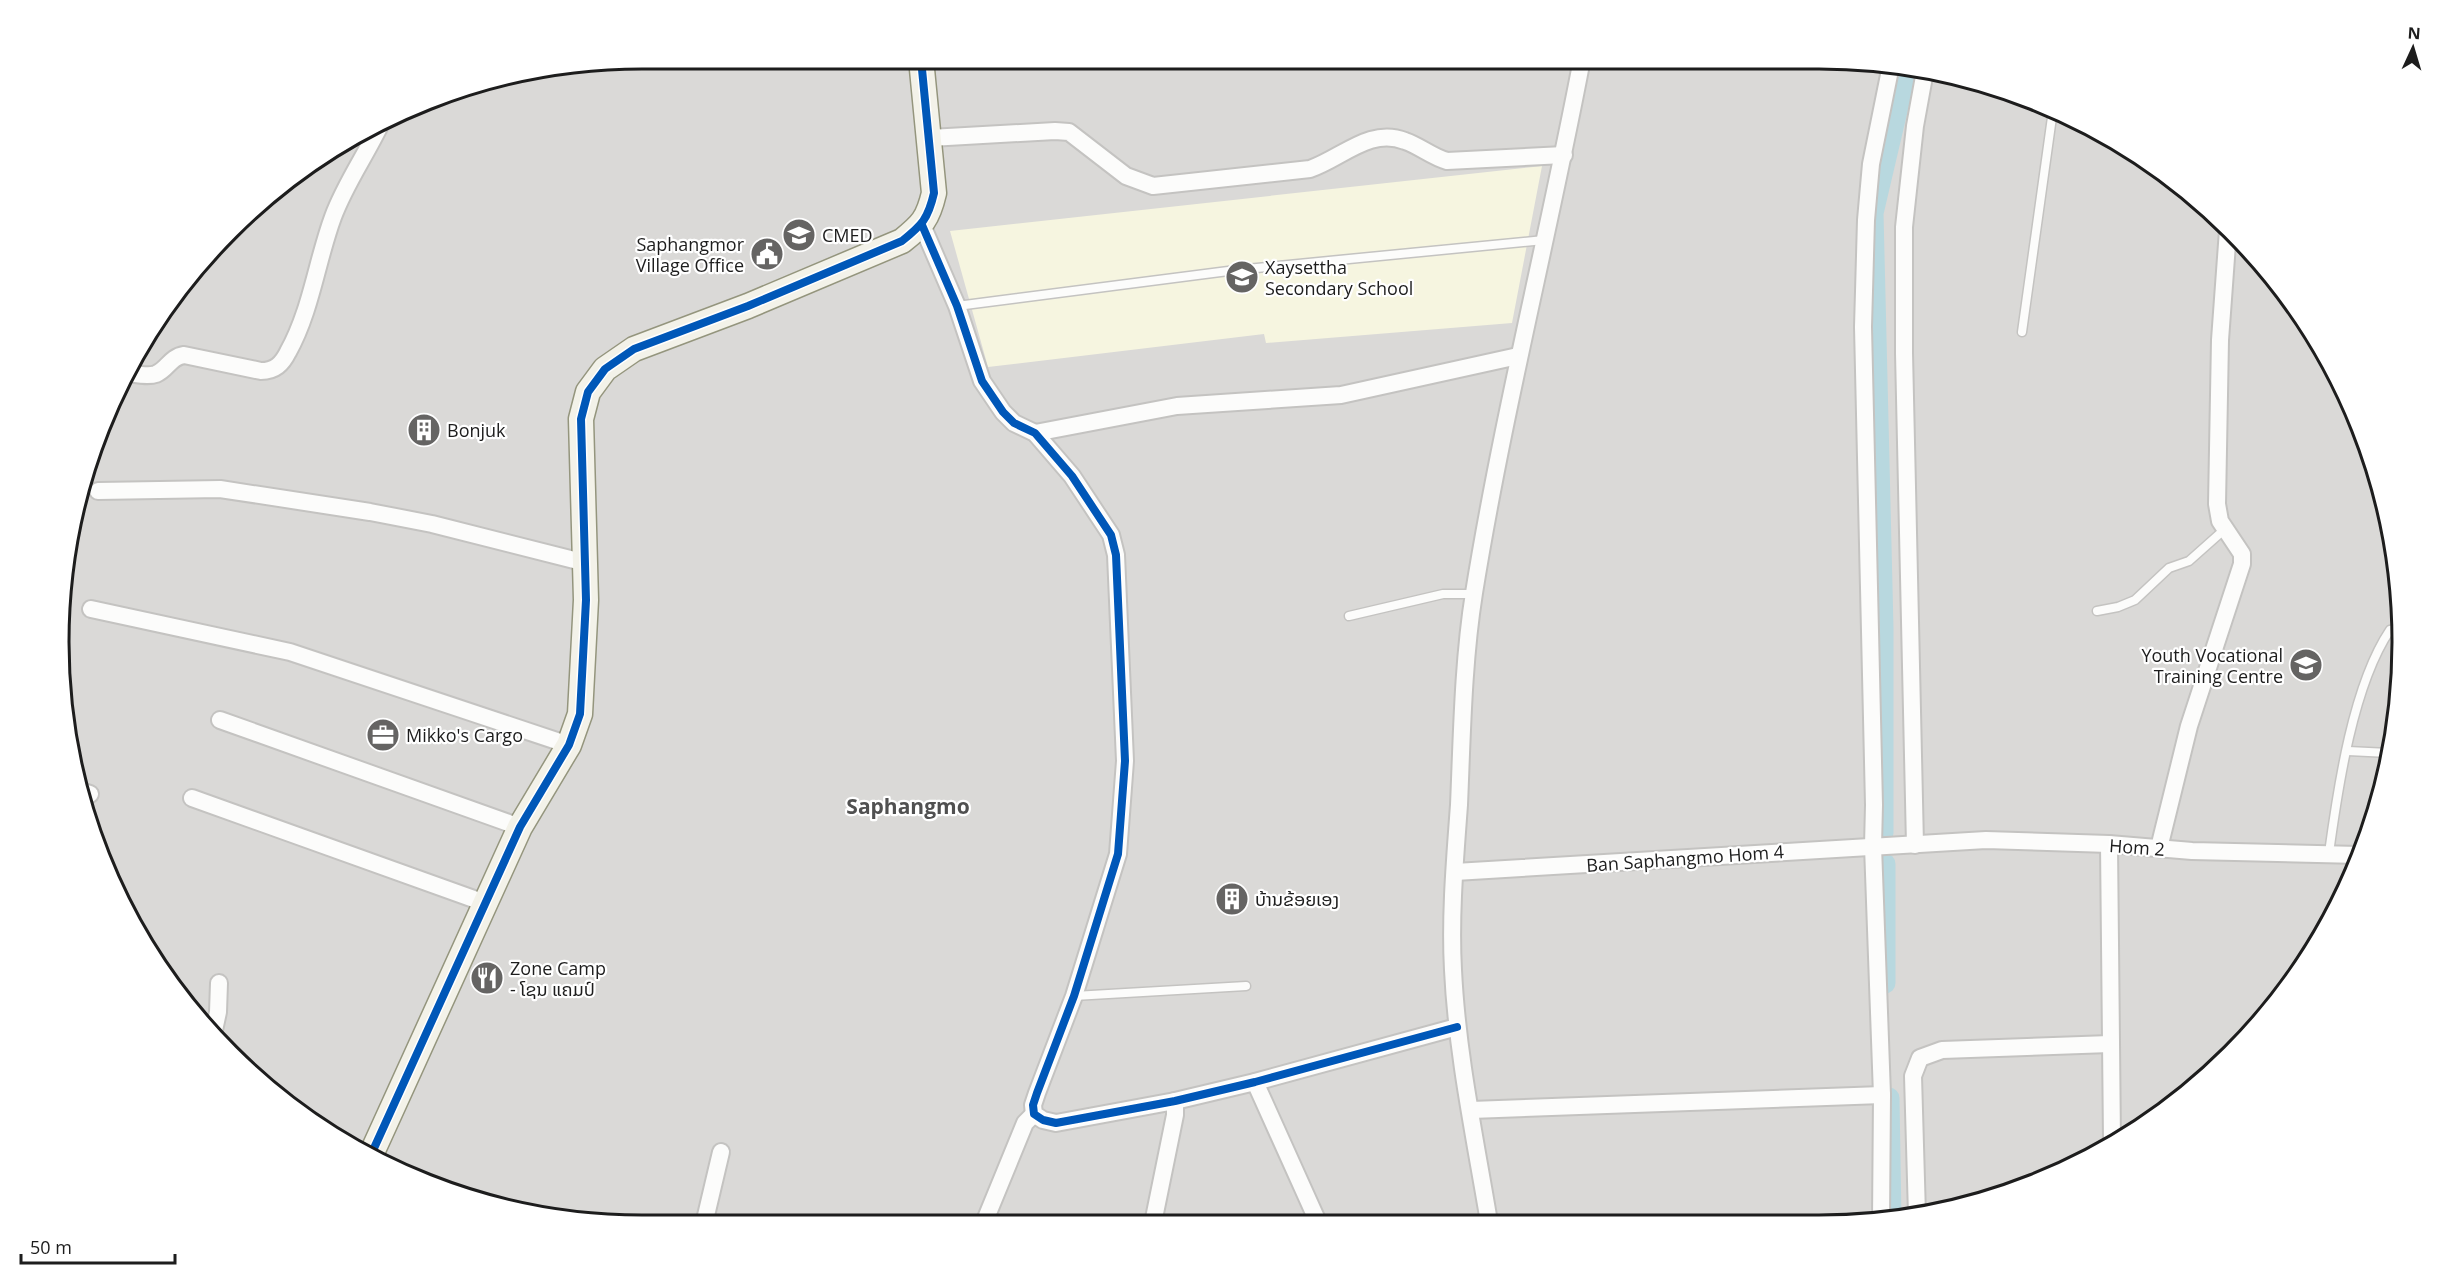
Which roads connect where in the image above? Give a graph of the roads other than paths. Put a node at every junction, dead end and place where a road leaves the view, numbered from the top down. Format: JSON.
{"nodes":[{"id":1,"x":922,"y":69,"type":"edge"},
{"id":2,"x":1580,"y":69,"type":"edge"},
{"id":3,"x":1889,"y":74,"type":"edge"},
{"id":4,"x":1924,"y":79,"type":"edge"},
{"id":5,"x":2052,"y":119,"type":"edge"},
{"id":6,"x":374,"y":136,"type":"edge"},
{"id":7,"x":930,"y":138,"type":"junction"},
{"id":8,"x":1564,"y":155,"type":"junction"},
{"id":9,"x":922,"y":225,"type":"junction"},
{"id":10,"x":1544,"y":240,"type":"junction"},
{"id":11,"x":2227,"y":240,"type":"edge"},
{"id":12,"x":957,"y":306,"type":"junction"},
{"id":13,"x":2022,"y":332,"type":"dead end"},
{"id":14,"x":1518,"y":356,"type":"junction"},
{"id":15,"x":136,"y":374,"type":"edge"},
{"id":16,"x":1035,"y":433,"type":"junction"},
{"id":17,"x":98,"y":491,"type":"dead end"},
{"id":18,"x":2225,"y":530,"type":"junction"},
{"id":19,"x":585,"y":563,"type":"junction"},
{"id":20,"x":1474,"y":594,"type":"junction"},
{"id":21,"x":91,"y":609,"type":"dead end"},
{"id":22,"x":2097,"y":611,"type":"dead end"},
{"id":23,"x":1349,"y":616,"type":"dead end"},
{"id":24,"x":2392,"y":630,"type":"edge"},
{"id":25,"x":220,"y":720,"type":"dead end"},
{"id":26,"x":569,"y":745,"type":"junction"},
{"id":27,"x":2348,"y":751,"type":"junction"},
{"id":28,"x":2381,"y":753,"type":"edge"},
{"id":29,"x":192,"y":798,"type":"dead end"},
{"id":30,"x":520,"y":827,"type":"junction"},
{"id":31,"x":2109,"y":844,"type":"junction"},
{"id":32,"x":1915,"y":845,"type":"junction"},
{"id":33,"x":1873,"y":846,"type":"junction"},
{"id":34,"x":2159,"y":848,"type":"junction"},
{"id":35,"x":2329,"y":853,"type":"junction"},
{"id":36,"x":2351,"y":854,"type":"edge"},
{"id":37,"x":1455,"y":872,"type":"junction"},
{"id":38,"x":485,"y":903,"type":"junction"},
{"id":39,"x":219,"y":983,"type":"dead end"},
{"id":40,"x":1246,"y":986,"type":"dead end"},
{"id":41,"x":1074,"y":996,"type":"junction"},
{"id":42,"x":215,"y":1024,"type":"edge"},
{"id":43,"x":1457,"y":1027,"type":"junction"},
{"id":44,"x":2110,"y":1044,"type":"junction"},
{"id":45,"x":1255,"y":1082,"type":"junction"},
{"id":46,"x":1882,"y":1095,"type":"junction"},
{"id":47,"x":1175,"y":1101,"type":"junction"},
{"id":48,"x":1471,"y":1110,"type":"junction"},
{"id":49,"x":1034,"y":1114,"type":"junction"},
{"id":50,"x":2112,"y":1134,"type":"edge"},
{"id":51,"x":374,"y":1148,"type":"edge"},
{"id":52,"x":721,"y":1152,"type":"dead end"},
{"id":53,"x":1917,"y":1206,"type":"edge"},
{"id":54,"x":1881,"y":1211,"type":"edge"},
{"id":55,"x":706,"y":1215,"type":"edge"},
{"id":56,"x":987,"y":1215,"type":"edge"},
{"id":57,"x":1155,"y":1215,"type":"edge"},
{"id":58,"x":1315,"y":1215,"type":"edge"},
{"id":59,"x":1488,"y":1215,"type":"edge"}],
"edges":[{"from":1,"to":7,"type":"street"},
{"from":2,"to":8,"type":"street"},
{"from":3,"to":33,"type":"street"},
{"from":4,"to":32,"type":"street"},
{"from":5,"to":13,"type":"lane"},
{"from":6,"to":15,"type":"street"},
{"from":7,"to":8,"type":"street"},
{"from":7,"to":9,"type":"street"},
{"from":8,"to":10,"type":"street"},
{"from":9,"to":12,"type":"street"},
{"from":9,"to":19,"type":"street"},
{"from":10,"to":12,"type":"lane"},
{"from":10,"to":14,"type":"street"},
{"from":11,"to":18,"type":"street"},
{"from":12,"to":16,"type":"street"},
{"from":14,"to":16,"type":"street"},
{"from":14,"to":20,"type":"street"},
{"from":16,"to":41,"type":"street"},
{"from":17,"to":19,"type":"street"},
{"from":18,"to":22,"type":"lane"},
{"from":18,"to":34,"type":"street"},
{"from":19,"to":26,"type":"street"},
{"from":20,"to":23,"type":"lane"},
{"from":20,"to":37,"type":"street"},
{"from":21,"to":26,"type":"street"},
{"from":24,"to":27,"type":"lane"},
{"from":25,"to":30,"type":"street"},
{"from":26,"to":30,"type":"street"},
{"from":27,"to":28,"type":"lane"},
{"from":27,"to":35,"type":"lane"},
{"from":29,"to":38,"type":"street"},
{"from":30,"to":38,"type":"street"},
{"from":31,"to":32,"type":"street","name":"Hom 2"},
{"from":31,"to":34,"type":"street","name":"Hom 2"},
{"from":31,"to":44,"type":"street"},
{"from":32,"to":33,"type":"street","name":"Ban Saphangmo Hom 4"},
{"from":33,"to":37,"type":"street","name":"Ban Saphangmo Hom 4"},
{"from":33,"to":46,"type":"street"},
{"from":34,"to":35,"type":"street","name":"Hom 2"},
{"from":35,"to":36,"type":"street","name":"Hom 2"},
{"from":37,"to":43,"type":"street"},
{"from":38,"to":51,"type":"street"},
{"from":39,"to":42,"type":"street"},
{"from":40,"to":41,"type":"lane"},
{"from":41,"to":49,"type":"street"},
{"from":43,"to":45,"type":"street"},
{"from":43,"to":48,"type":"street"},
{"from":44,"to":50,"type":"street"},
{"from":44,"to":53,"type":"street"},
{"from":45,"to":47,"type":"street"},
{"from":45,"to":58,"type":"street"},
{"from":46,"to":48,"type":"street"},
{"from":46,"to":54,"type":"street"},
{"from":47,"to":49,"type":"street"},
{"from":47,"to":57,"type":"street"},
{"from":48,"to":59,"type":"street"},
{"from":49,"to":56,"type":"street"},
{"from":52,"to":55,"type":"street"}]}
